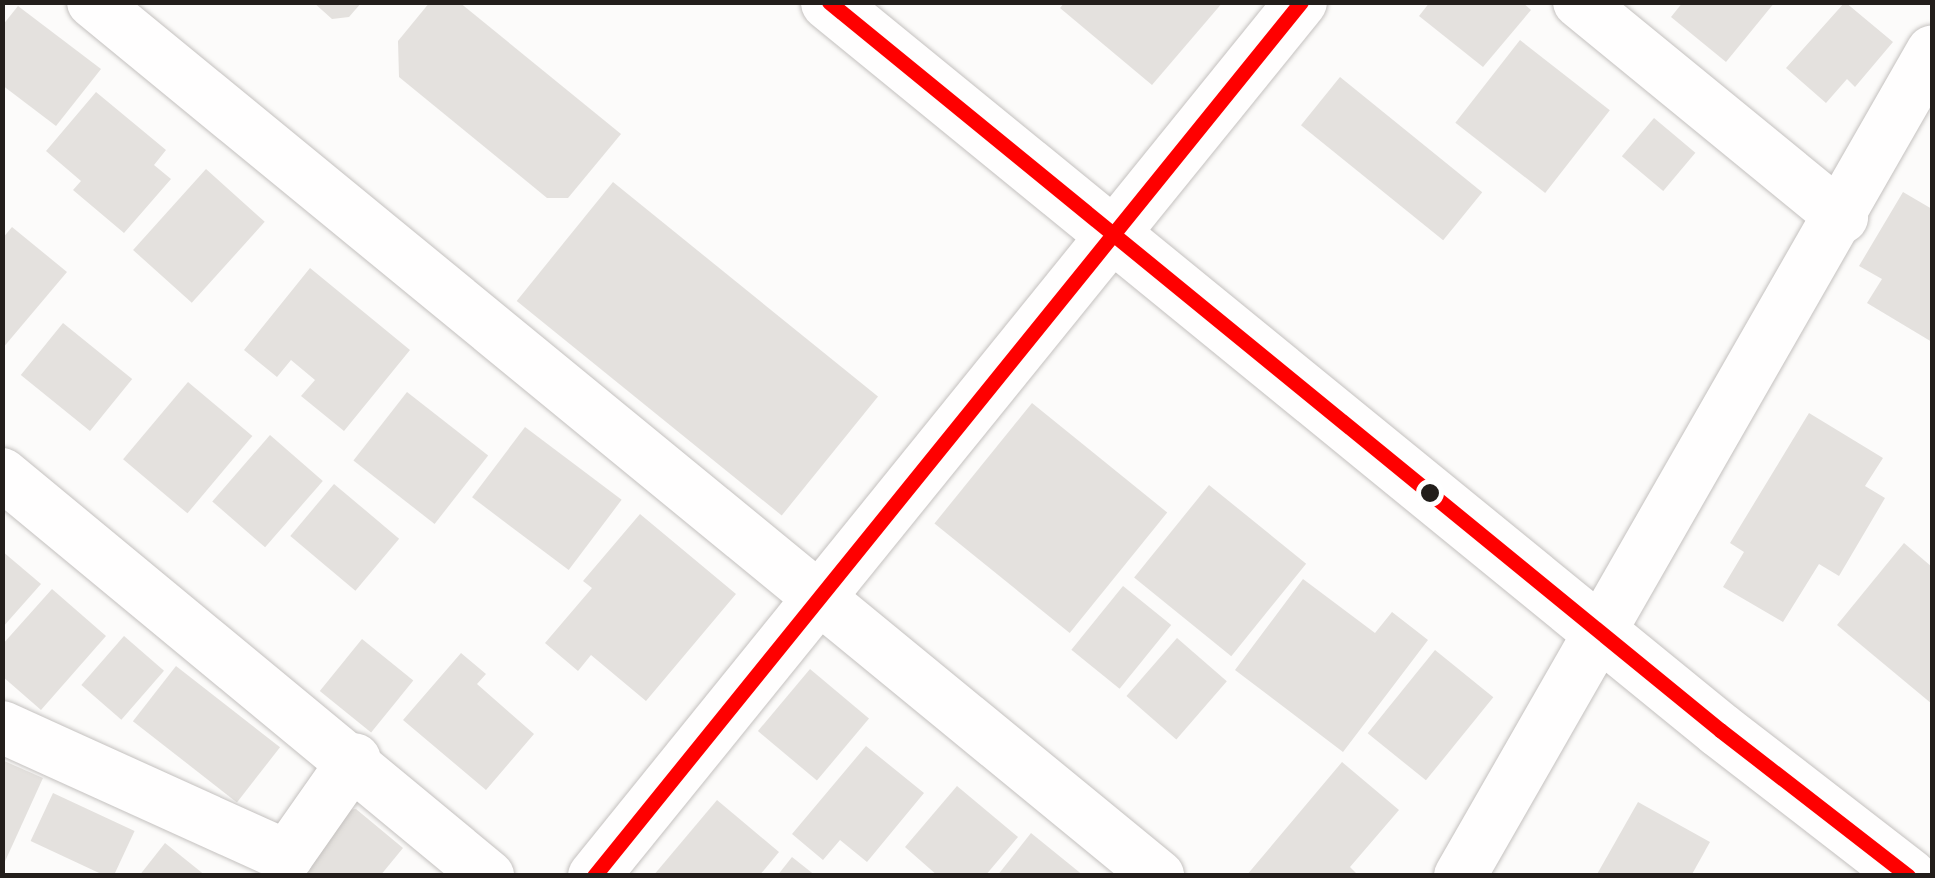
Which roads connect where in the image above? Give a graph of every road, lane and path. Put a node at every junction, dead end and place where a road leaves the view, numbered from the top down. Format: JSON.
{"nodes":[{"id":1,"x":93,"y":2,"type":"edge"},
{"id":2,"x":828,"y":2,"type":"edge"},
{"id":3,"x":1301,"y":2,"type":"edge"},
{"id":4,"x":1579,"y":2,"type":"edge"},
{"id":5,"x":1932,"y":52,"type":"edge"},
{"id":6,"x":1842,"y":217,"type":"junction"},
{"id":7,"x":1114,"y":234,"type":"junction"},
{"id":8,"x":2,"y":474,"type":"edge"},
{"id":9,"x":816,"y":599,"type":"junction"},
{"id":10,"x":1600,"y":632,"type":"junction"},
{"id":11,"x":2,"y":727,"type":"edge"},
{"id":12,"x":355,"y":759,"type":"junction"},
{"id":13,"x":488,"y":876,"type":"edge"},
{"id":14,"x":594,"y":876,"type":"edge"},
{"id":15,"x":1158,"y":876,"type":"edge"},
{"id":16,"x":1460,"y":876,"type":"edge"},
{"id":17,"x":1909,"y":876,"type":"edge"}],
"edges":[{"from":1,"to":9,"type":"street"},
{"from":2,"to":7,"type":"main road"},
{"from":3,"to":7,"type":"street"},
{"from":4,"to":6,"type":"street"},
{"from":5,"to":6,"type":"street"},
{"from":6,"to":10,"type":"street"},
{"from":7,"to":9,"type":"street"},
{"from":7,"to":10,"type":"main road"},
{"from":8,"to":12,"type":"street"},
{"from":9,"to":14,"type":"street"},
{"from":9,"to":15,"type":"street"},
{"from":10,"to":16,"type":"street"},
{"from":10,"to":17,"type":"main road"},
{"from":11,"to":12,"type":"street"},
{"from":12,"to":13,"type":"street"}]}
